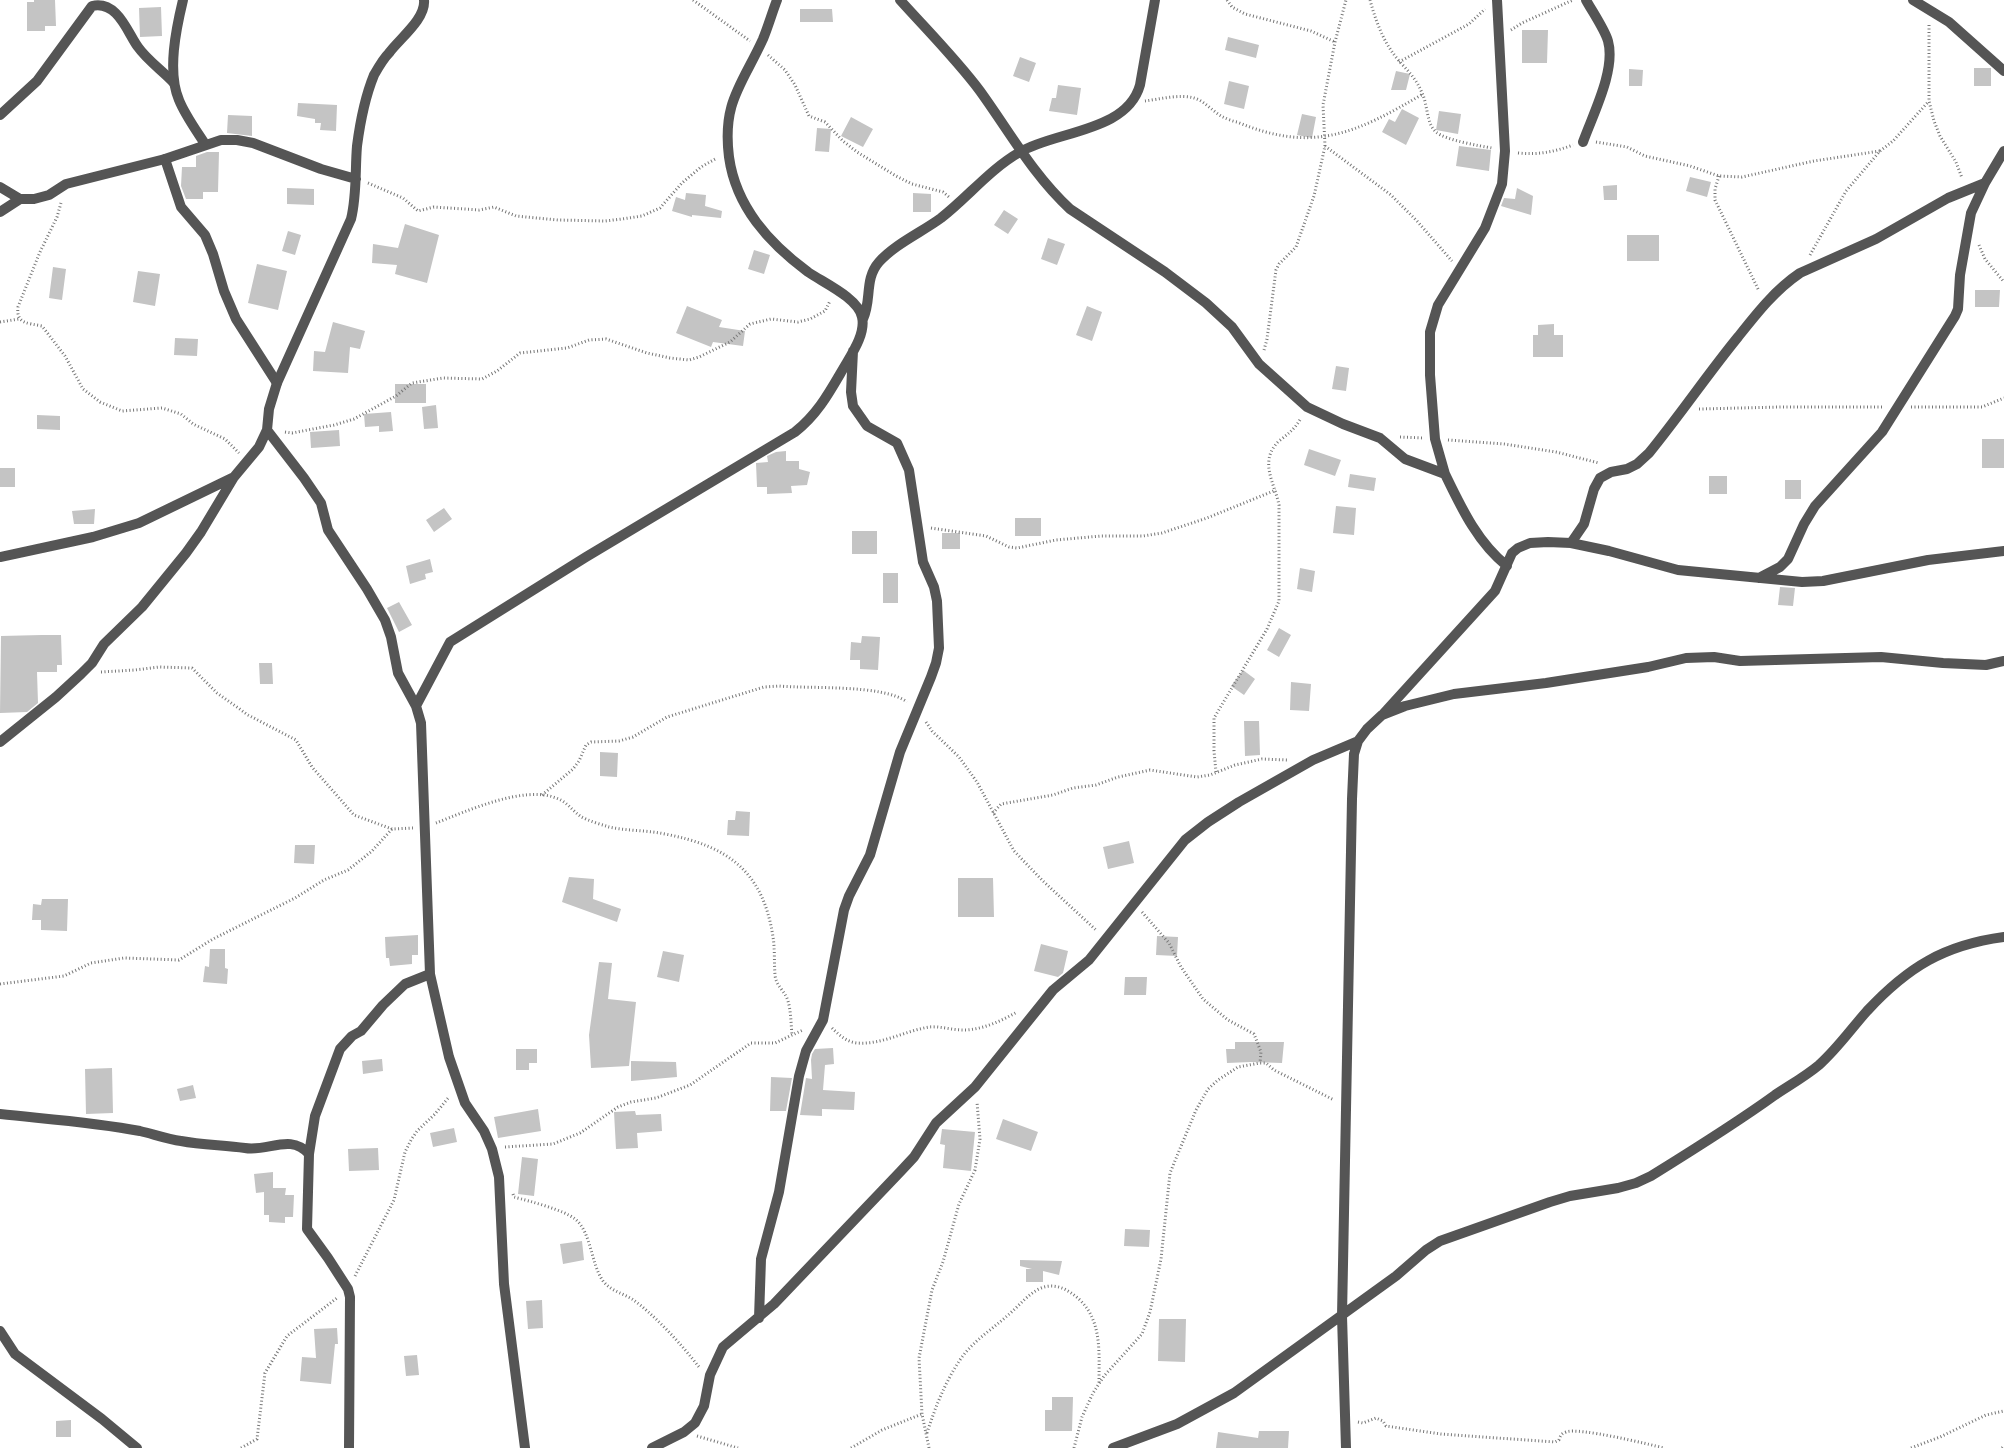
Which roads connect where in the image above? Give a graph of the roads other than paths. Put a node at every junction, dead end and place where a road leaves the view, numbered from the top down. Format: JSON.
{"nodes":[{"id":1,"x":107,"y":0,"type":"edge"},
{"id":2,"x":183,"y":0,"type":"edge"},
{"id":3,"x":424,"y":0,"type":"edge"},
{"id":4,"x":777,"y":0,"type":"edge"},
{"id":5,"x":900,"y":0,"type":"edge"},
{"id":6,"x":1155,"y":0,"type":"edge"},
{"id":7,"x":1586,"y":0,"type":"edge"},
{"id":8,"x":1913,"y":0,"type":"edge"},
{"id":9,"x":1493,"y":2,"type":"edge"},
{"id":10,"x":2004,"y":71,"type":"edge"},
{"id":11,"x":174,"y":83,"type":"junction"},
{"id":12,"x":0,"y":115,"type":"edge"},
{"id":13,"x":1583,"y":142,"type":"road end"},
{"id":14,"x":205,"y":144,"type":"junction"},
{"id":15,"x":1021,"y":151,"type":"junction"},
{"id":16,"x":2004,"y":152,"type":"edge"},
{"id":17,"x":165,"y":159,"type":"junction"},
{"id":18,"x":356,"y":179,"type":"junction"},
{"id":19,"x":1985,"y":183,"type":"junction"},
{"id":20,"x":0,"y":187,"type":"edge"},
{"id":21,"x":20,"y":199,"type":"junction"},
{"id":22,"x":0,"y":212,"type":"edge"},
{"id":23,"x":863,"y":318,"type":"junction"},
{"id":24,"x":853,"y":351,"type":"junction"},
{"id":25,"x":277,"y":383,"type":"junction"},
{"id":26,"x":267,"y":430,"type":"junction"},
{"id":27,"x":1445,"y":474,"type":"junction"},
{"id":28,"x":234,"y":478,"type":"junction"},
{"id":29,"x":1571,"y":543,"type":"junction"},
{"id":30,"x":2004,"y":551,"type":"edge"},
{"id":31,"x":0,"y":557,"type":"edge"},
{"id":32,"x":1507,"y":566,"type":"junction"},
{"id":33,"x":1758,"y":578,"type":"junction"},
{"id":34,"x":2004,"y":661,"type":"edge"},
{"id":35,"x":416,"y":706,"type":"junction"},
{"id":36,"x":1382,"y":715,"type":"junction"},
{"id":37,"x":1358,"y":741,"type":"junction"},
{"id":38,"x":0,"y":742,"type":"edge"},
{"id":39,"x":2004,"y":937,"type":"edge"},
{"id":40,"x":430,"y":974,"type":"junction"},
{"id":41,"x":0,"y":1114,"type":"edge"},
{"id":42,"x":309,"y":1154,"type":"junction"},
{"id":43,"x":1342,"y":1316,"type":"junction"},
{"id":44,"x":759,"y":1318,"type":"junction"},
{"id":45,"x":0,"y":1331,"type":"edge"},
{"id":46,"x":137,"y":1448,"type":"edge"},
{"id":47,"x":349,"y":1448,"type":"edge"},
{"id":48,"x":525,"y":1448,"type":"edge"},
{"id":49,"x":652,"y":1448,"type":"edge"},
{"id":50,"x":1113,"y":1448,"type":"edge"},
{"id":51,"x":1346,"y":1448,"type":"edge"}],
"edges":[{"from":1,"to":11,"type":"street"},
{"from":1,"to":12,"type":"street"},
{"from":2,"to":11,"type":"street"},
{"from":3,"to":18,"type":"street"},
{"from":4,"to":23,"type":"street"},
{"from":5,"to":15,"type":"street"},
{"from":6,"to":15,"type":"street"},
{"from":7,"to":13,"type":"street"},
{"from":8,"to":10,"type":"street"},
{"from":9,"to":27,"type":"street"},
{"from":11,"to":14,"type":"street"},
{"from":14,"to":17,"type":"street"},
{"from":14,"to":18,"type":"street"},
{"from":15,"to":23,"type":"street"},
{"from":15,"to":27,"type":"street"},
{"from":16,"to":19,"type":"street"},
{"from":17,"to":21,"type":"street"},
{"from":17,"to":25,"type":"street"},
{"from":18,"to":25,"type":"street"},
{"from":19,"to":29,"type":"street"},
{"from":19,"to":33,"type":"street"},
{"from":20,"to":21,"type":"street"},
{"from":21,"to":22,"type":"street"},
{"from":23,"to":24,"type":"street"},
{"from":24,"to":35,"type":"street"},
{"from":24,"to":44,"type":"street"},
{"from":25,"to":26,"type":"street"},
{"from":26,"to":28,"type":"street"},
{"from":26,"to":35,"type":"street"},
{"from":27,"to":32,"type":"street"},
{"from":28,"to":31,"type":"street"},
{"from":28,"to":38,"type":"street"},
{"from":29,"to":32,"type":"street"},
{"from":29,"to":33,"type":"street"},
{"from":30,"to":33,"type":"street"},
{"from":32,"to":36,"type":"street"},
{"from":34,"to":36,"type":"street"},
{"from":35,"to":40,"type":"street"},
{"from":36,"to":37,"type":"street"},
{"from":37,"to":43,"type":"street"},
{"from":37,"to":44,"type":"street"},
{"from":39,"to":43,"type":"street"},
{"from":40,"to":42,"type":"street"},
{"from":40,"to":48,"type":"street"},
{"from":41,"to":42,"type":"street"},
{"from":42,"to":47,"type":"street"},
{"from":43,"to":50,"type":"street"},
{"from":43,"to":51,"type":"street"},
{"from":44,"to":49,"type":"street"},
{"from":45,"to":46,"type":"street"}]}
